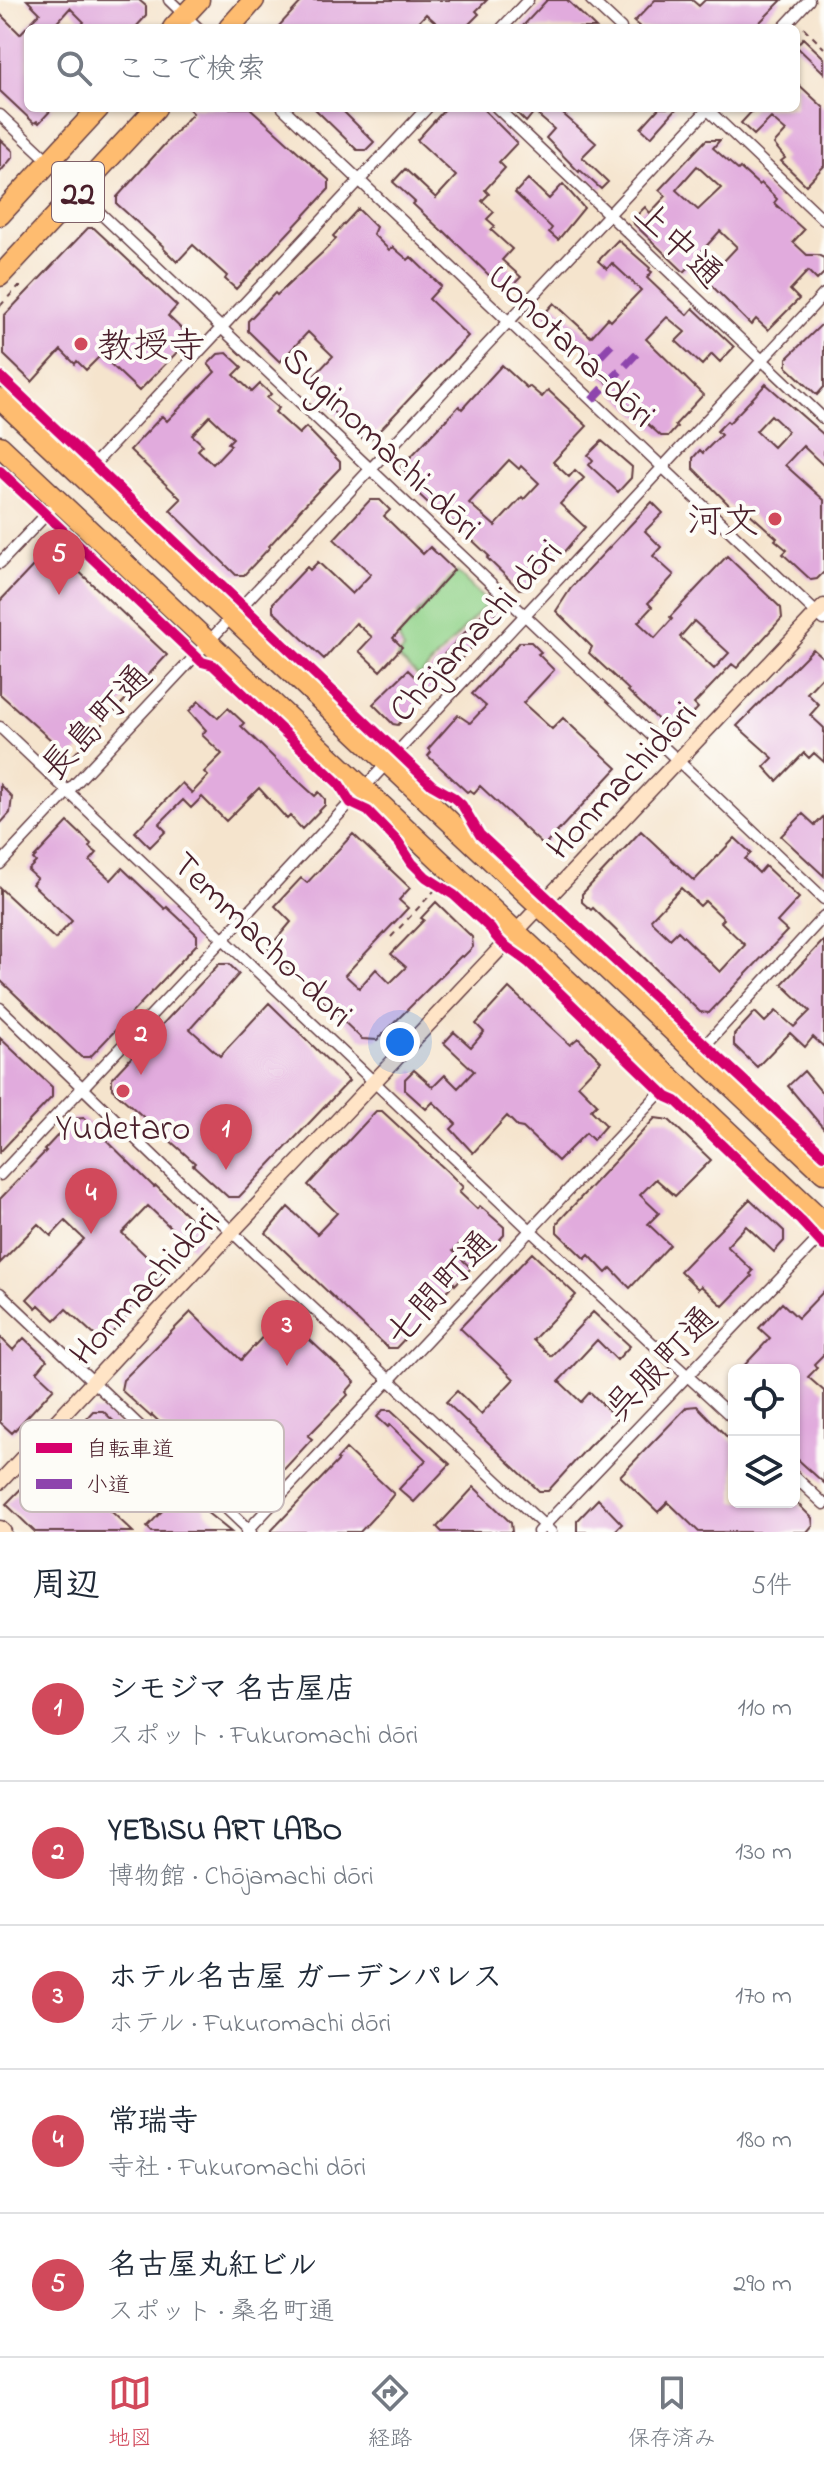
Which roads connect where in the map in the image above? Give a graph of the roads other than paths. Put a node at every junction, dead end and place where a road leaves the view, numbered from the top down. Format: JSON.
{"nodes":[{"id":1,"x":169,"y":0,"type":"edge"},
{"id":2,"x":254,"y":0,"type":"edge"},
{"id":3,"x":528,"y":0,"type":"edge"},
{"id":4,"x":591,"y":0,"type":"edge"},
{"id":5,"x":809,"y":0,"type":"edge"},
{"id":6,"x":189,"y":18,"type":"edge"},
{"id":7,"x":233,"y":24,"type":"edge"},
{"id":8,"x":506,"y":24,"type":"edge"},
{"id":9,"x":617,"y":24,"type":"edge"},
{"id":10,"x":787,"y":24,"type":"edge"},
{"id":11,"x":95,"y":112,"type":"edge"},
{"id":12,"x":152,"y":112,"type":"edge"},
{"id":13,"x":287,"y":112,"type":"edge"},
{"id":14,"x":423,"y":112,"type":"edge"},
{"id":15,"x":501,"y":112,"type":"edge"},
{"id":16,"x":704,"y":112,"type":"edge"},
{"id":17,"x":710,"y":112,"type":"edge"},
{"id":18,"x":0,"y":115,"type":"edge"},
{"id":19,"x":49,"y":161,"type":"junction"},
{"id":20,"x":360,"y":180,"type":"junction"},
{"id":21,"x":78,"y":192,"type":"junction"},
{"id":22,"x":611,"y":214,"type":"junction"},
{"id":23,"x":0,"y":215,"type":"edge"},
{"id":24,"x":824,"y":220,"type":"edge"},
{"id":25,"x":0,"y":276,"type":"edge"},
{"id":26,"x":824,"y":294,"type":"edge"},
{"id":27,"x":508,"y":321,"type":"junction"},
{"id":28,"x":223,"y":327,"type":"junction"},
{"id":29,"x":762,"y":360,"type":"junction"},
{"id":30,"x":0,"y":399,"type":"edge"},
{"id":31,"x":824,"y":419,"type":"edge"},
{"id":32,"x":0,"y":446,"type":"edge"},
{"id":33,"x":663,"y":468,"type":"junction"},
{"id":34,"x":370,"y":469,"type":"junction"},
{"id":35,"x":83,"y":476,"type":"junction"},
{"id":36,"x":59,"y":500,"type":"junction"},
{"id":37,"x":0,"y":563,"type":"edge"},
{"id":38,"x":822,"y":613,"type":"edge"},
{"id":39,"x":231,"y":616,"type":"junction"},
{"id":40,"x":524,"y":616,"type":"junction"},
{"id":41,"x":209,"y":640,"type":"junction"},
{"id":42,"x":0,"y":727,"type":"edge"},
{"id":43,"x":677,"y":761,"type":"junction"},
{"id":44,"x":388,"y":763,"type":"junction"},
{"id":45,"x":365,"y":788,"type":"junction"},
{"id":46,"x":69,"y":791,"type":"junction"},
{"id":47,"x":0,"y":864,"type":"edge"},
{"id":48,"x":824,"y":899,"type":"edge"},
{"id":49,"x":541,"y":908,"type":"junction"},
{"id":50,"x":824,"y":916,"type":"edge"},
{"id":51,"x":517,"y":932,"type":"junction"},
{"id":52,"x":224,"y":938,"type":"junction"},
{"id":53,"x":0,"y":1008,"type":"edge"},
{"id":54,"x":697,"y":1054,"type":"junction"},
{"id":55,"x":673,"y":1079,"type":"junction"},
{"id":56,"x":374,"y":1082,"type":"junction"},
{"id":57,"x":82,"y":1088,"type":"junction"},
{"id":58,"x":824,"y":1173,"type":"edge"},
{"id":59,"x":0,"y":1175,"type":"edge"},
{"id":60,"x":824,"y":1222,"type":"edge"},
{"id":61,"x":530,"y":1230,"type":"junction"},
{"id":62,"x":232,"y":1232,"type":"junction"},
{"id":63,"x":824,"y":1233,"type":"edge"},
{"id":64,"x":0,"y":1293,"type":"edge"},
{"id":65,"x":687,"y":1374,"type":"junction"},
{"id":66,"x":389,"y":1381,"type":"junction"},
{"id":67,"x":94,"y":1383,"type":"junction"},
{"id":68,"x":728,"y":1413,"type":"edge"},
{"id":69,"x":59,"y":1420,"type":"edge"},
{"id":70,"x":132,"y":1420,"type":"edge"},
{"id":71,"x":20,"y":1461,"type":"edge"},
{"id":72,"x":0,"y":1482,"type":"edge"},
{"id":73,"x":800,"y":1482,"type":"edge"},
{"id":74,"x":284,"y":1493,"type":"edge"},
{"id":75,"x":824,"y":1504,"type":"edge"},
{"id":76,"x":228,"y":1512,"type":"edge"},
{"id":77,"x":266,"y":1512,"type":"edge"},
{"id":78,"x":0,"y":1528,"type":"edge"},
{"id":79,"x":544,"y":1530,"type":"edge"},
{"id":80,"x":248,"y":1531,"type":"edge"},
{"id":81,"x":4,"y":1532,"type":"edge"}],
"edges":[{"from":1,"to":6,"type":"street"},
{"from":2,"to":7,"type":"highway"},
{"from":3,"to":8,"type":"street"},
{"from":4,"to":9,"type":"street"},
{"from":5,"to":10,"type":"street"},
{"from":11,"to":19,"type":"highway","number":"22"},
{"from":12,"to":21,"type":"highway","number":"22"},
{"from":13,"to":20,"type":"street","name":"Uonotana-dōri"},
{"from":14,"to":20,"type":"street"},
{"from":15,"to":22,"type":"street","name":"上中通"},
{"from":16,"to":22,"type":"street","name":"長島町通"},
{"from":17,"to":24,"type":"street"},
{"from":18,"to":19,"type":"street"},
{"from":19,"to":23,"type":"highway","number":"22"},
{"from":20,"to":27,"type":"street","name":"Uonotana-dōri"},
{"from":20,"to":28,"type":"street"},
{"from":21,"to":25,"type":"highway","number":"22"},
{"from":21,"to":28,"type":"street","name":"Suginomachi-dōri"},
{"from":22,"to":27,"type":"street","name":"長島町通"},
{"from":22,"to":29,"type":"street","name":"上中通"},
{"from":26,"to":29,"type":"street","name":"Chōjamachi dōri"},
{"from":27,"to":33,"type":"street","name":"Uonotana-dōri"},
{"from":27,"to":34,"type":"street","name":"長島町通"},
{"from":28,"to":34,"type":"street","name":"Suginomachi-dōri"},
{"from":28,"to":35,"type":"street"},
{"from":29,"to":31,"type":"street","name":"上中通"},
{"from":29,"to":33,"type":"street","name":"Chōjamachi dōri"},
{"from":30,"to":35,"type":"highway"},
{"from":32,"to":36,"type":"highway"},
{"from":33,"to":38,"type":"street","name":"Uonotana-dōri"},
{"from":33,"to":40,"type":"street","name":"Chōjamachi dōri"},
{"from":34,"to":39,"type":"street","name":"長島町通"},
{"from":34,"to":40,"type":"street","name":"Suginomachi-dōri"},
{"from":35,"to":39,"type":"highway"},
{"from":36,"to":37,"type":"street"},
{"from":36,"to":41,"type":"highway"},
{"from":38,"to":43,"type":"street","name":"Honmachidōri"},
{"from":39,"to":41,"type":"street","name":"長島町通"},
{"from":39,"to":44,"type":"highway"},
{"from":40,"to":43,"type":"street","name":"Suginomachi-dōri"},
{"from":40,"to":44,"type":"street","name":"Chōjamachi dōri"},
{"from":41,"to":45,"type":"highway"},
{"from":41,"to":46,"type":"street","name":"長島町通"},
{"from":42,"to":46,"type":"street","name":"Temmacho-dori"},
{"from":43,"to":48,"type":"street","name":"Suginomachi-dōri"},
{"from":43,"to":49,"type":"street","name":"Honmachidōri"},
{"from":44,"to":45,"type":"street","name":"Chōjamachi dōri"},
{"from":44,"to":49,"type":"highway"},
{"from":45,"to":51,"type":"highway"},
{"from":45,"to":52,"type":"street","name":"Chōjamachi dōri"},
{"from":46,"to":47,"type":"street","name":"長島町通"},
{"from":46,"to":52,"type":"street","name":"Temmacho-dori"},
{"from":49,"to":51,"type":"street","name":"Honmachidōri"},
{"from":49,"to":54,"type":"highway"},
{"from":50,"to":54,"type":"street"},
{"from":51,"to":55,"type":"highway"},
{"from":51,"to":56,"type":"street","name":"Honmachidōri"},
{"from":52,"to":56,"type":"street","name":"Temmacho-dori"},
{"from":52,"to":57,"type":"street","name":"Chōjamachi dōri"},
{"from":53,"to":57,"type":"street"},
{"from":54,"to":58,"type":"highway"},
{"from":55,"to":60,"type":"highway"},
{"from":55,"to":61,"type":"street","name":"七間町通"},
{"from":56,"to":61,"type":"street","name":"Temmacho-dori"},
{"from":56,"to":62,"type":"street","name":"Honmachidōri"},
{"from":57,"to":59,"type":"street","name":"Chōjamachi dōri"},
{"from":57,"to":62,"type":"street"},
{"from":61,"to":65,"type":"street","name":"Temmacho-dori"},
{"from":61,"to":66,"type":"street","name":"七間町通"},
{"from":62,"to":66,"type":"street"},
{"from":62,"to":67,"type":"street","name":"Honmachidōri"},
{"from":63,"to":65,"type":"street","name":"呉服町通"},
{"from":64,"to":67,"type":"street"},
{"from":65,"to":68,"type":"street","name":"Temmacho-dori"},
{"from":65,"to":79,"type":"street","name":"呉服町通"},
{"from":66,"to":74,"type":"street","name":"七間町通"},
{"from":66,"to":79,"type":"street"},
{"from":67,"to":69,"type":"street","name":"Honmachidōri"},
{"from":67,"to":70,"type":"street"},
{"from":71,"to":72,"type":"street","name":"Honmachidōri"},
{"from":73,"to":75,"type":"street"},
{"from":76,"to":80,"type":"street"},
{"from":77,"to":80,"type":"street","name":"七間町通"},
{"from":78,"to":81,"type":"street"}]}
